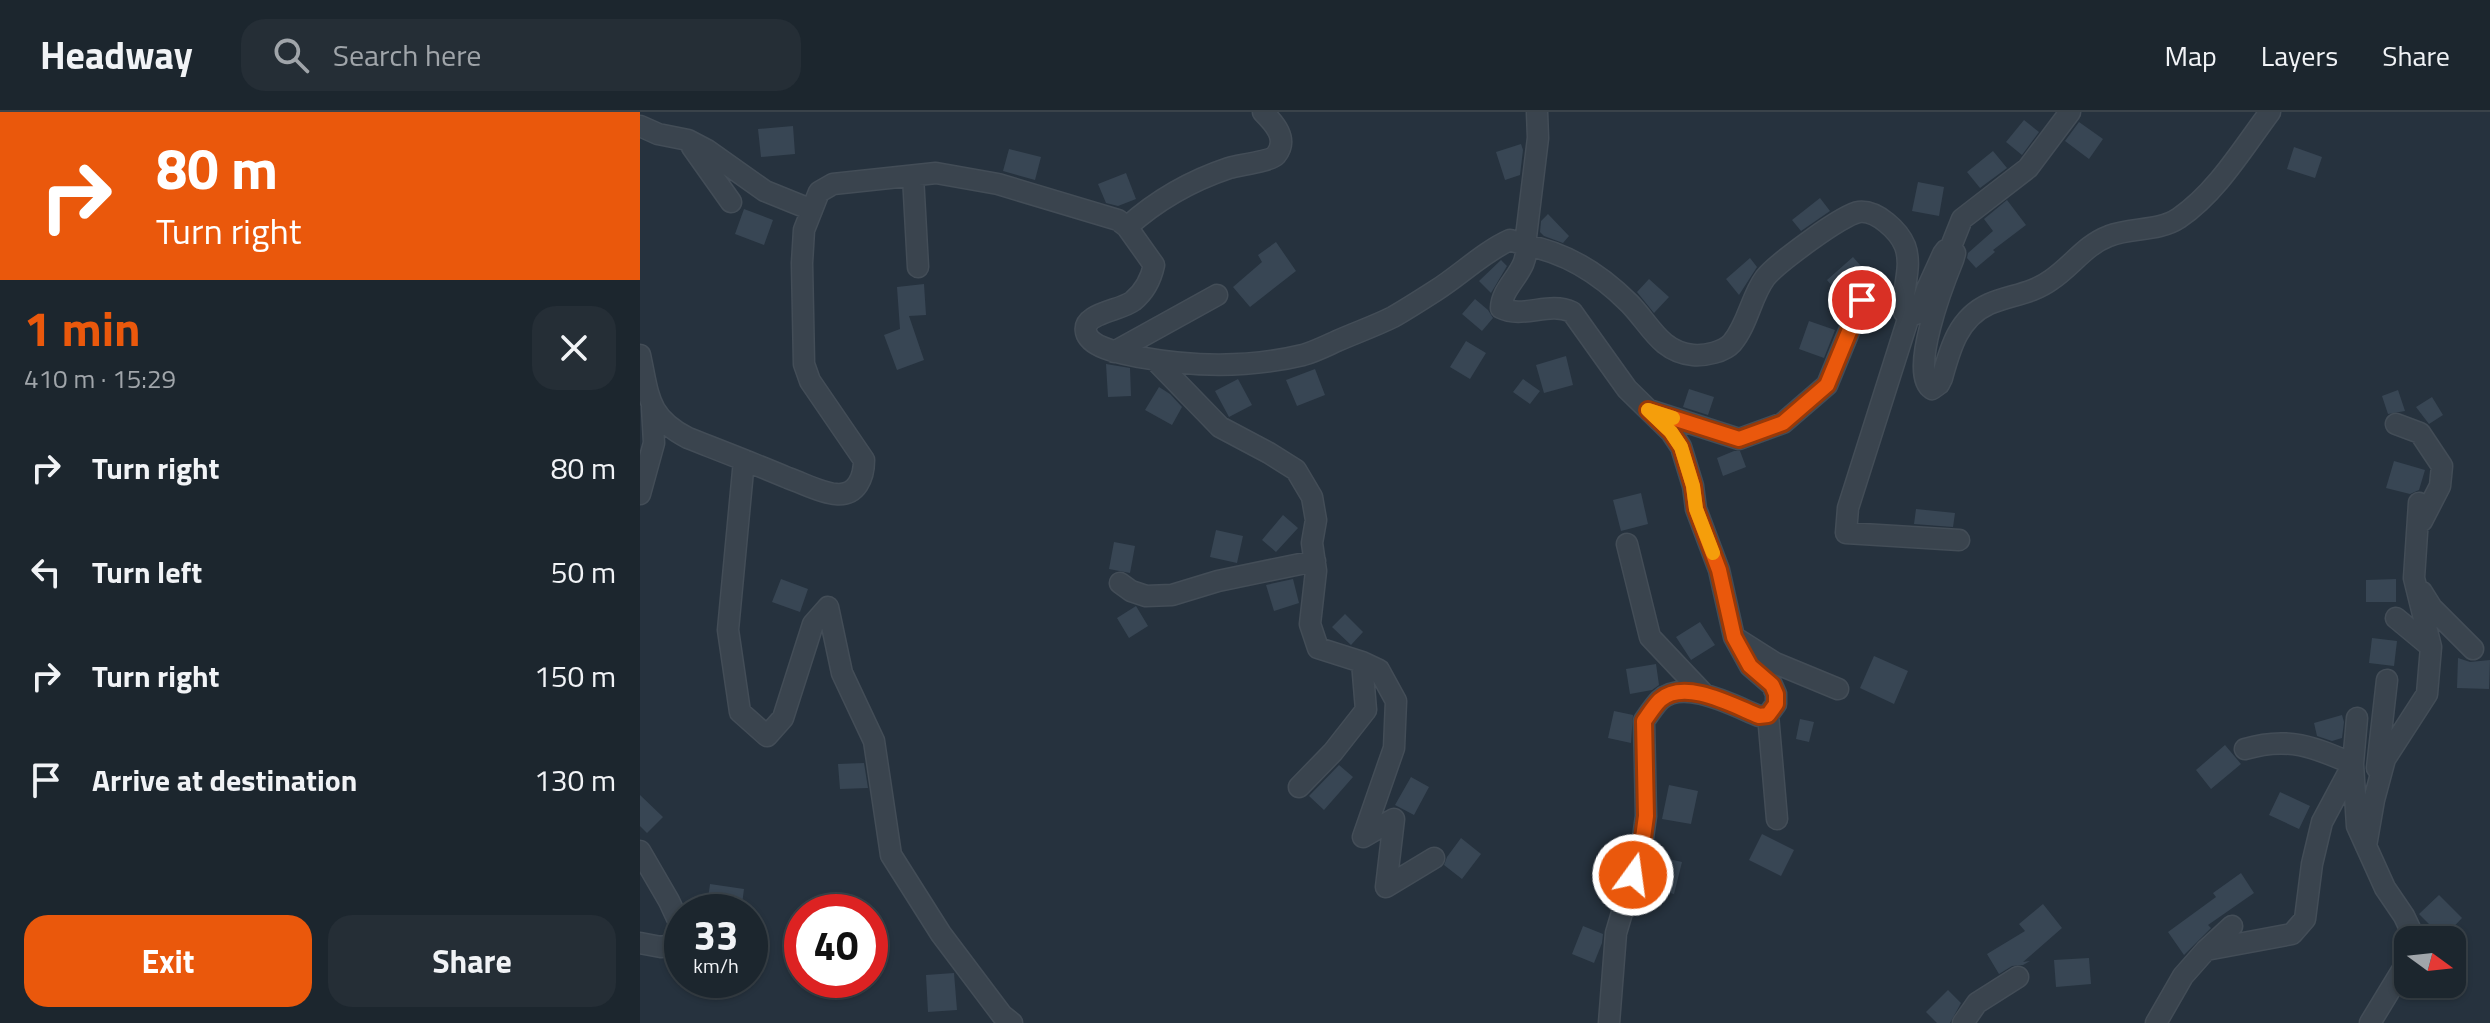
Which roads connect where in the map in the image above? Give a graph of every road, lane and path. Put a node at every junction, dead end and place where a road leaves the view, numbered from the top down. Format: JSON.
{"nodes":[{"id":1,"x":1263,"y":112,"type":"edge"},
{"id":2,"x":1537,"y":112,"type":"edge"},
{"id":3,"x":2070,"y":112,"type":"edge"},
{"id":4,"x":2270,"y":112,"type":"edge"},
{"id":5,"x":640,"y":126,"type":"edge"},
{"id":6,"x":688,"y":140,"type":"junction"},
{"id":7,"x":913,"y":176,"type":"junction"},
{"id":8,"x":731,"y":202,"type":"dead end"},
{"id":9,"x":812,"y":210,"type":"junction"},
{"id":10,"x":1127,"y":227,"type":"junction"},
{"id":11,"x":1525,"y":245,"type":"junction"},
{"id":12,"x":1950,"y":249,"type":"junction"},
{"id":13,"x":918,"y":267,"type":"dead end"},
{"id":14,"x":1217,"y":295,"type":"dead end"},
{"id":15,"x":1862,"y":300,"type":"dead end"},
{"id":16,"x":1909,"y":316,"type":"junction"},
{"id":17,"x":1114,"y":352,"type":"junction"},
{"id":18,"x":640,"y":355,"type":"edge"},
{"id":19,"x":1155,"y":360,"type":"junction"},
{"id":20,"x":652,"y":407,"type":"junction"},
{"id":21,"x":1648,"y":410,"type":"junction"},
{"id":22,"x":2396,"y":424,"type":"dead end"},
{"id":23,"x":744,"y":460,"type":"junction"},
{"id":24,"x":640,"y":494,"type":"edge"},
{"id":25,"x":2419,"y":503,"type":"dead end"},
{"id":26,"x":2416,"y":532,"type":"junction"},
{"id":27,"x":1959,"y":540,"type":"dead end"},
{"id":28,"x":1627,"y":544,"type":"dead end"},
{"id":29,"x":1315,"y":561,"type":"junction"},
{"id":30,"x":2414,"y":578,"type":"junction"},
{"id":31,"x":1120,"y":583,"type":"dead end"},
{"id":32,"x":2396,"y":618,"type":"dead end"},
{"id":33,"x":1734,"y":637,"type":"junction"},
{"id":34,"x":2431,"y":647,"type":"junction"},
{"id":35,"x":2473,"y":649,"type":"dead end"},
{"id":36,"x":1362,"y":662,"type":"junction"},
{"id":37,"x":2387,"y":680,"type":"dead end"},
{"id":38,"x":1838,"y":689,"type":"dead end"},
{"id":39,"x":1703,"y":693,"type":"junction"},
{"id":40,"x":1768,"y":715,"type":"junction"},
{"id":41,"x":2357,"y":718,"type":"dead end"},
{"id":42,"x":2245,"y":749,"type":"dead end"},
{"id":43,"x":2353,"y":764,"type":"junction"},
{"id":44,"x":1299,"y":787,"type":"dead end"},
{"id":45,"x":2374,"y":800,"type":"junction"},
{"id":46,"x":1777,"y":819,"type":"dead end"},
{"id":47,"x":2366,"y":846,"type":"junction"},
{"id":48,"x":640,"y":851,"type":"edge"},
{"id":49,"x":1434,"y":858,"type":"dead end"},
{"id":50,"x":665,"y":894,"type":"edge"},
{"id":51,"x":2232,"y":926,"type":"dead end"},
{"id":52,"x":2409,"y":926,"type":"edge"},
{"id":53,"x":640,"y":943,"type":"edge"},
{"id":54,"x":664,"y":946,"type":"edge"},
{"id":55,"x":2206,"y":950,"type":"junction"},
{"id":56,"x":2018,"y":977,"type":"dead end"},
{"id":57,"x":2394,"y":983,"type":"edge"},
{"id":58,"x":1012,"y":1023,"type":"edge"},
{"id":59,"x":1609,"y":1023,"type":"edge"},
{"id":60,"x":1963,"y":1023,"type":"edge"},
{"id":61,"x":2156,"y":1023,"type":"edge"},
{"id":62,"x":2370,"y":1023,"type":"edge"}],
"edges":[{"from":1,"to":10,"type":"street"},
{"from":2,"to":11,"type":"street"},
{"from":3,"to":12,"type":"street"},
{"from":4,"to":12,"type":"street"},
{"from":5,"to":6,"type":"street"},
{"from":6,"to":8,"type":"street"},
{"from":6,"to":9,"type":"street"},
{"from":7,"to":9,"type":"street"},
{"from":7,"to":10,"type":"street"},
{"from":7,"to":13,"type":"street"},
{"from":9,"to":23,"type":"street"},
{"from":10,"to":17,"type":"street"},
{"from":11,"to":16,"type":"street"},
{"from":11,"to":19,"type":"street"},
{"from":11,"to":21,"type":"street"},
{"from":12,"to":16,"type":"street"},
{"from":14,"to":17,"type":"street"},
{"from":15,"to":21,"type":"street"},
{"from":16,"to":27,"type":"street"},
{"from":17,"to":19,"type":"street"},
{"from":18,"to":20,"type":"street"},
{"from":19,"to":29,"type":"street"},
{"from":20,"to":23,"type":"street"},
{"from":20,"to":24,"type":"street"},
{"from":21,"to":33,"type":"street"},
{"from":22,"to":26,"type":"street"},
{"from":23,"to":58,"type":"street"},
{"from":25,"to":26,"type":"street"},
{"from":26,"to":30,"type":"street"},
{"from":28,"to":39,"type":"street"},
{"from":29,"to":31,"type":"street"},
{"from":29,"to":36,"type":"street"},
{"from":30,"to":34,"type":"street"},
{"from":30,"to":35,"type":"street"},
{"from":32,"to":34,"type":"street"},
{"from":33,"to":38,"type":"street"},
{"from":33,"to":40,"type":"street"},
{"from":34,"to":45,"type":"street"},
{"from":36,"to":44,"type":"street"},
{"from":36,"to":49,"type":"street"},
{"from":37,"to":45,"type":"street"},
{"from":39,"to":40,"type":"street"},
{"from":39,"to":59,"type":"street"},
{"from":40,"to":46,"type":"street"},
{"from":41,"to":43,"type":"street"},
{"from":42,"to":43,"type":"street"},
{"from":43,"to":47,"type":"street"},
{"from":43,"to":55,"type":"street"},
{"from":45,"to":47,"type":"street"},
{"from":47,"to":52,"type":"street"},
{"from":48,"to":50,"type":"street"},
{"from":51,"to":55,"type":"street"},
{"from":53,"to":54,"type":"street"},
{"from":55,"to":61,"type":"street"},
{"from":56,"to":60,"type":"street"},
{"from":57,"to":62,"type":"street"}]}
